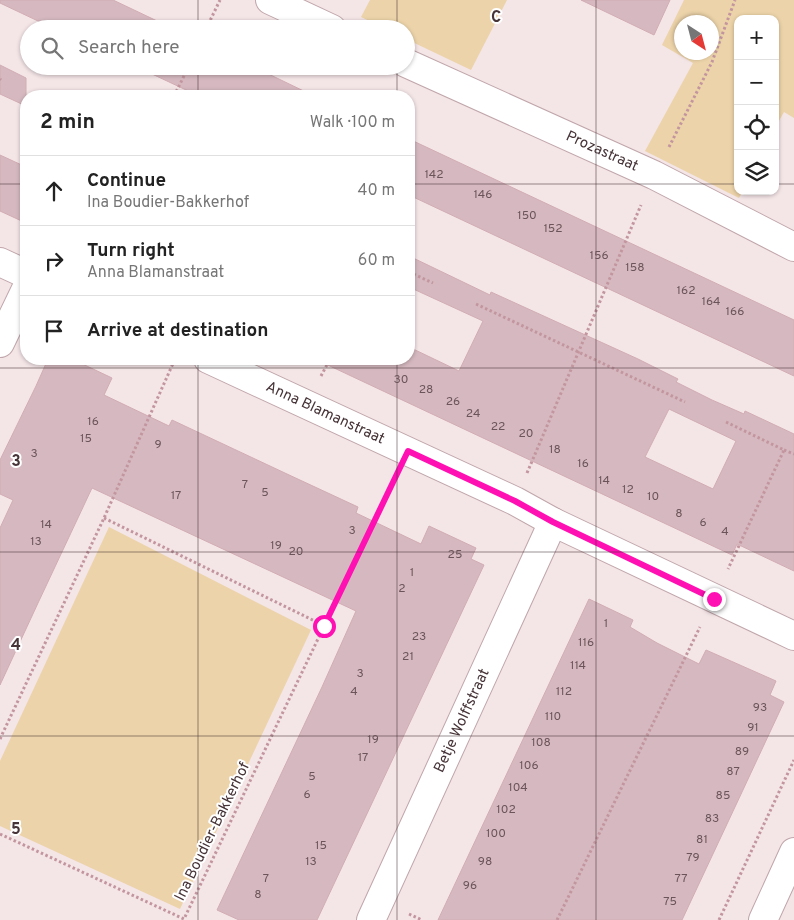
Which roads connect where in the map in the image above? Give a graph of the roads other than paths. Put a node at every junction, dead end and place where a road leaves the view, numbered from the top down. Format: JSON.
{"nodes":[{"id":1,"x":270,"y":0,"type":"edge"},
{"id":2,"x":313,"y":20,"type":"edge"},
{"id":3,"x":415,"y":67,"type":"edge"},
{"id":4,"x":794,"y":247,"type":"edge"},
{"id":5,"x":0,"y":262,"type":"edge"},
{"id":6,"x":20,"y":271,"type":"edge"},
{"id":7,"x":20,"y":301,"type":"edge"},
{"id":8,"x":0,"y":343,"type":"edge"},
{"id":9,"x":221,"y":365,"type":"edge"},
{"id":10,"x":553,"y":522,"type":"junction"},
{"id":11,"x":794,"y":636,"type":"edge"},
{"id":12,"x":794,"y":852,"type":"edge"},
{"id":13,"x":371,"y":920,"type":"edge"},
{"id":14,"x":762,"y":920,"type":"edge"}],
"edges":[{"from":1,"to":2,"type":"street"},
{"from":3,"to":4,"type":"street","name":"Prozastraat"},
{"from":5,"to":6,"type":"street"},
{"from":7,"to":8,"type":"street"},
{"from":9,"to":10,"type":"street","name":"Anna Blamanstraat"},
{"from":10,"to":11,"type":"street","name":"Anna Blamanstraat"},
{"from":10,"to":13,"type":"street","name":"Betje Wolffstraat"},
{"from":12,"to":14,"type":"street"}]}
